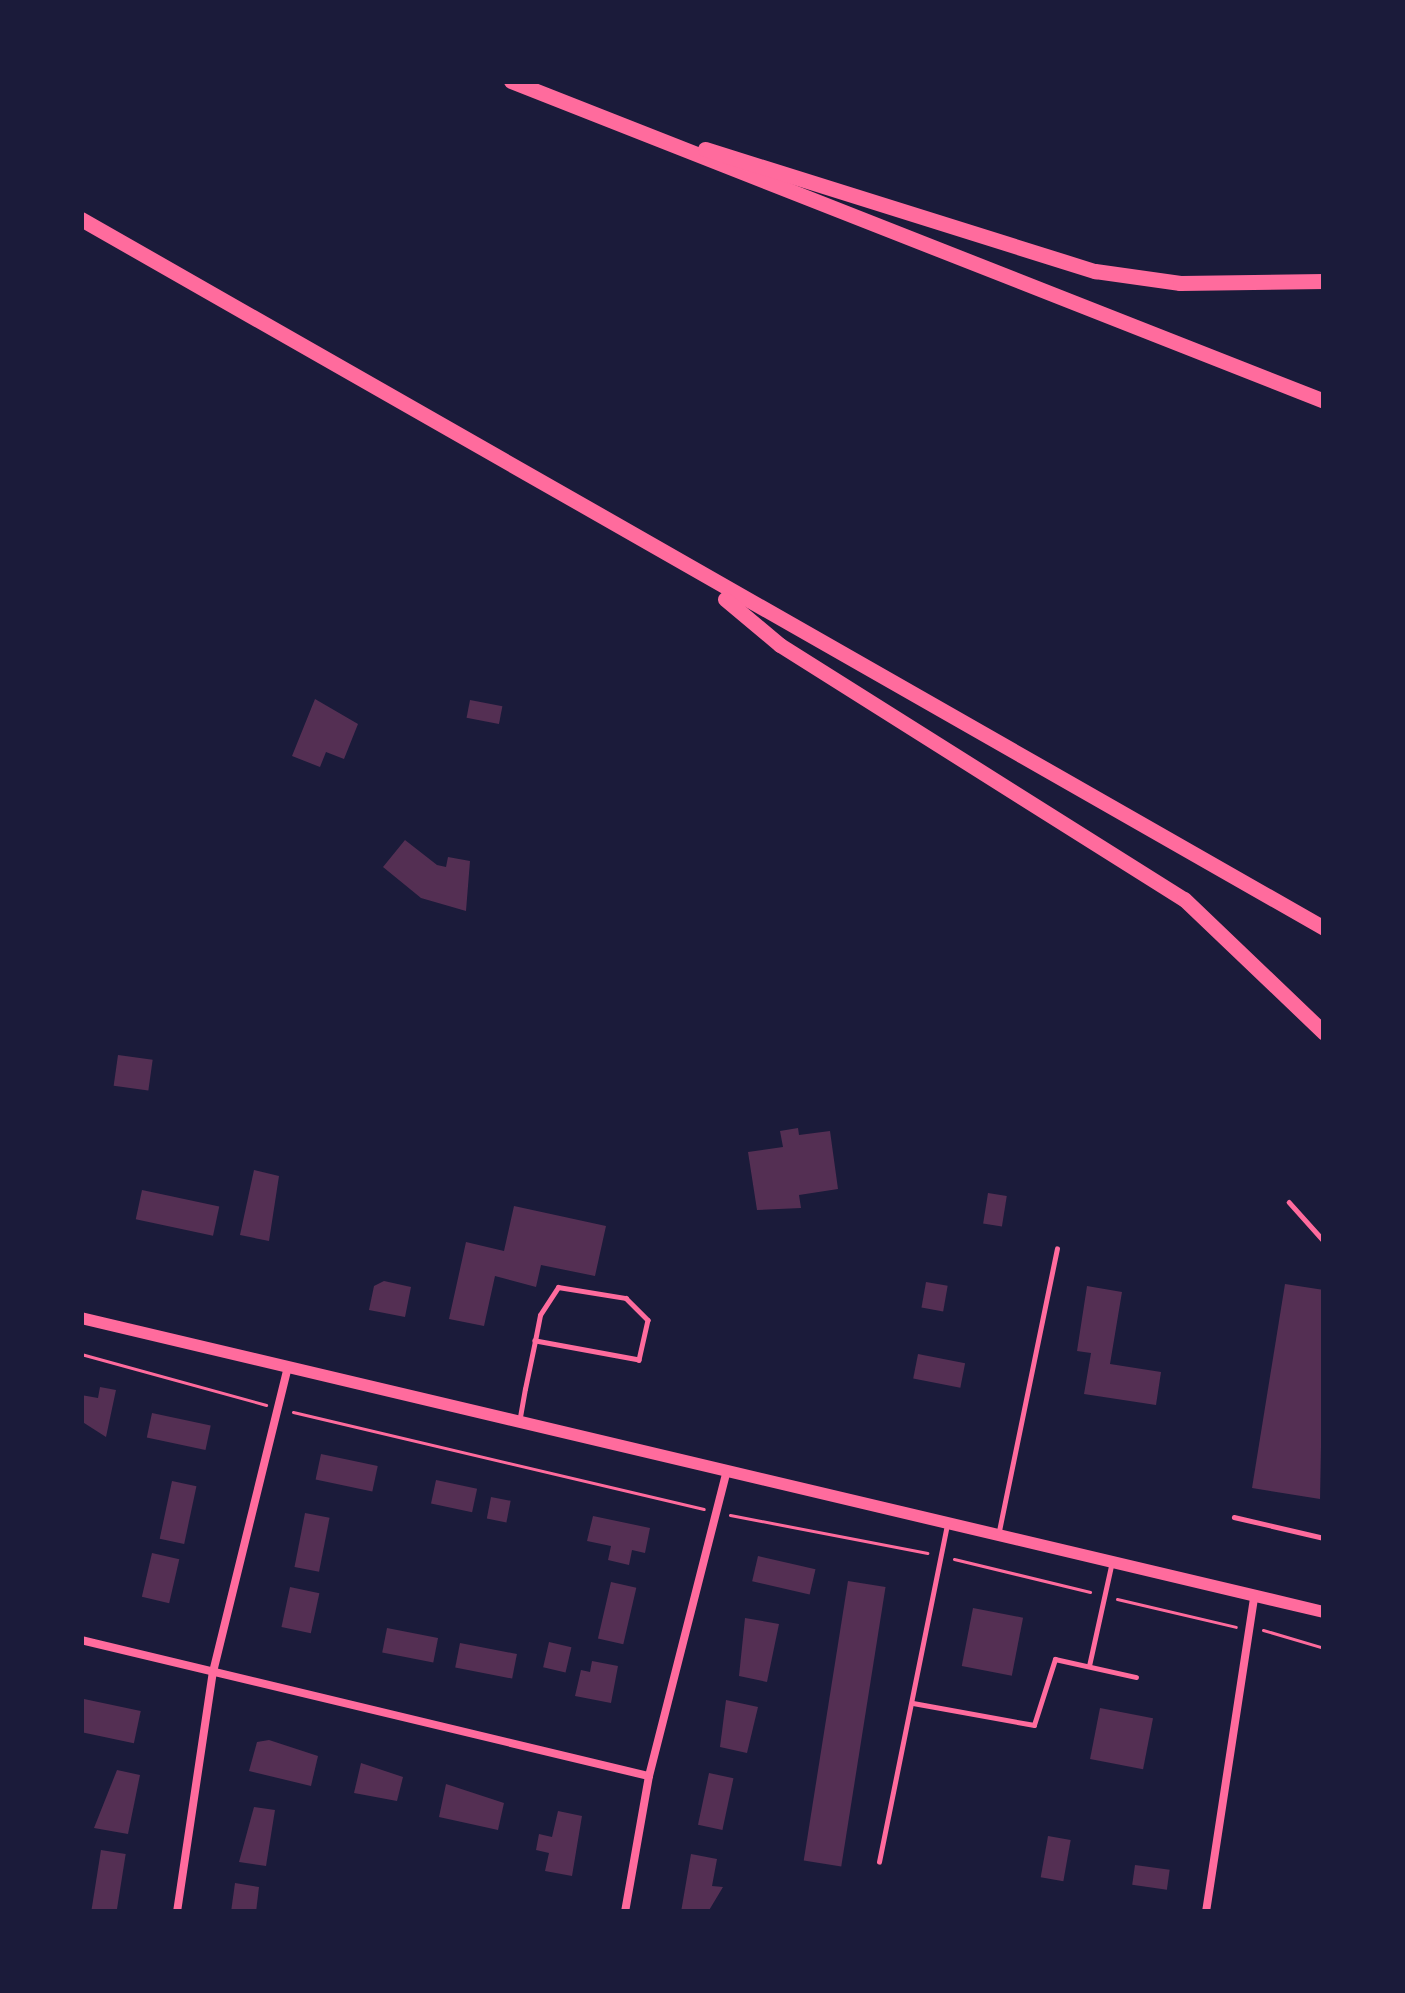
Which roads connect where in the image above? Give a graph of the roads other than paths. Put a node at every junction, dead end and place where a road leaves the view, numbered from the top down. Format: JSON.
{"nodes":[{"id":1,"x":511,"y":81,"type":"edge"},
{"id":2,"x":612,"y":122,"type":"junction"},
{"id":3,"x":81,"y":219,"type":"edge"},
{"id":4,"x":1324,"y":281,"type":"edge"},
{"id":5,"x":1324,"y":401,"type":"edge"},
{"id":6,"x":690,"y":571,"type":"junction"},
{"id":7,"x":1324,"y":928,"type":"edge"},
{"id":8,"x":1324,"y":1033,"type":"edge"},
{"id":9,"x":1289,"y":1202,"type":"dead end"},
{"id":10,"x":1324,"y":1241,"type":"edge"},
{"id":11,"x":1057,"y":1249,"type":"dead end"},
{"id":12,"x":81,"y":1318,"type":"edge"},
{"id":13,"x":535,"y":1341,"type":"junction"},
{"id":14,"x":288,"y":1367,"type":"junction"},
{"id":15,"x":518,"y":1422,"type":"junction"},
{"id":16,"x":726,"y":1473,"type":"junction"},
{"id":17,"x":1234,"y":1517,"type":"dead end"},
{"id":18,"x":947,"y":1524,"type":"junction"},
{"id":19,"x":998,"y":1536,"type":"junction"},
{"id":20,"x":1324,"y":1538,"type":"edge"},
{"id":21,"x":1112,"y":1563,"type":"junction"},
{"id":22,"x":1254,"y":1598,"type":"junction"},
{"id":23,"x":1324,"y":1612,"type":"edge"},
{"id":24,"x":81,"y":1640,"type":"edge"},
{"id":25,"x":1089,"y":1666,"type":"junction"},
{"id":26,"x":213,"y":1672,"type":"junction"},
{"id":27,"x":1136,"y":1677,"type":"dead end"},
{"id":28,"x":913,"y":1703,"type":"junction"},
{"id":29,"x":649,"y":1776,"type":"junction"},
{"id":30,"x":879,"y":1862,"type":"dead end"},
{"id":31,"x":176,"y":1912,"type":"edge"},
{"id":32,"x":625,"y":1912,"type":"edge"},
{"id":33,"x":1207,"y":1912,"type":"edge"}],
"edges":[{"from":1,"to":2,"type":"highway"},
{"from":2,"to":4,"type":"highway"},
{"from":2,"to":5,"type":"highway"},
{"from":3,"to":6,"type":"highway"},
{"from":6,"to":7,"type":"highway"},
{"from":6,"to":8,"type":"highway"},
{"from":9,"to":10,"type":"lane"},
{"from":11,"to":19,"type":"lane"},
{"from":12,"to":14,"type":"main road"},
{"from":13,"to":13,"type":"lane"},
{"from":13,"to":15,"type":"lane"},
{"from":14,"to":15,"type":"main road"},
{"from":14,"to":26,"type":"street"},
{"from":15,"to":16,"type":"main road"},
{"from":16,"to":18,"type":"main road"},
{"from":16,"to":29,"type":"street"},
{"from":17,"to":20,"type":"lane"},
{"from":18,"to":19,"type":"main road"},
{"from":18,"to":28,"type":"lane"},
{"from":19,"to":21,"type":"main road"},
{"from":21,"to":22,"type":"main road"},
{"from":21,"to":25,"type":"lane"},
{"from":22,"to":23,"type":"main road"},
{"from":22,"to":33,"type":"street"},
{"from":24,"to":26,"type":"street"},
{"from":25,"to":27,"type":"lane"},
{"from":25,"to":28,"type":"lane"},
{"from":26,"to":29,"type":"street"},
{"from":26,"to":31,"type":"street"},
{"from":28,"to":30,"type":"lane"},
{"from":29,"to":32,"type":"street"}]}
